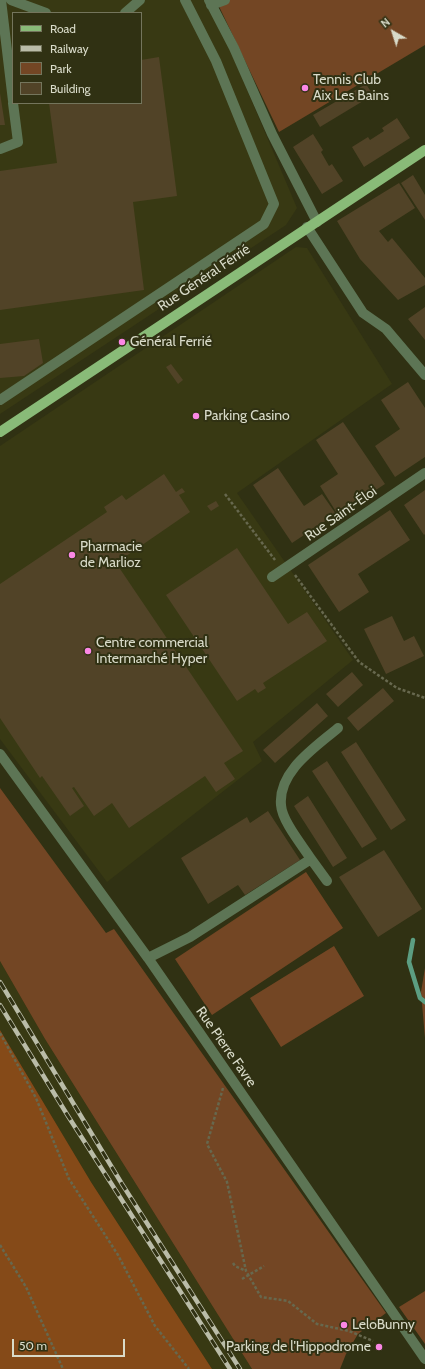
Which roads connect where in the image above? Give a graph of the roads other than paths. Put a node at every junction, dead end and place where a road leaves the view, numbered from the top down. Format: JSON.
{"nodes":[{"id":1,"x":1,"y":0,"type":"edge"},
{"id":2,"x":11,"y":0,"type":"edge"},
{"id":3,"x":140,"y":0,"type":"edge"},
{"id":4,"x":185,"y":0,"type":"edge"},
{"id":5,"x":225,"y":0,"type":"edge"},
{"id":6,"x":210,"y":3,"type":"edge"},
{"id":7,"x":43,"y":12,"type":"edge"},
{"id":8,"x":126,"y":12,"type":"edge"},
{"id":9,"x":12,"y":94,"type":"edge"},
{"id":10,"x":13,"y":104,"type":"edge"},
{"id":11,"x":0,"y":149,"type":"edge"},
{"id":12,"x":425,"y":150,"type":"edge"},
{"id":13,"x":317,"y":222,"type":"junction"},
{"id":14,"x":307,"y":227,"type":"junction"},
{"id":15,"x":425,"y":375,"type":"edge"},
{"id":16,"x":0,"y":400,"type":"edge"},
{"id":17,"x":0,"y":432,"type":"edge"},
{"id":18,"x":425,"y":473,"type":"edge"},
{"id":19,"x":272,"y":577,"type":"dead end"},
{"id":20,"x":338,"y":728,"type":"dead end"},
{"id":21,"x":0,"y":754,"type":"edge"},
{"id":22,"x":311,"y":859,"type":"junction"},
{"id":23,"x":327,"y":881,"type":"dead end"},
{"id":24,"x":148,"y":958,"type":"junction"},
{"id":25,"x":425,"y":1359,"type":"edge"}],
"edges":[{"from":1,"to":9,"type":"street"},
{"from":2,"to":7,"type":"street"},
{"from":3,"to":8,"type":"street"},
{"from":4,"to":16,"type":"street"},
{"from":5,"to":6,"type":"street"},
{"from":6,"to":13,"type":"street"},
{"from":10,"to":11,"type":"street"},
{"from":12,"to":13,"type":"main road","name":"Rue Général Férrié"},
{"from":13,"to":14,"type":"main road","name":"Rue Général Férrié"},
{"from":14,"to":15,"type":"street"},
{"from":14,"to":17,"type":"main road","name":"Rue Général Férrié"},
{"from":18,"to":19,"type":"street","name":"Rue Saint-Éloi"},
{"from":20,"to":22,"type":"street"},
{"from":21,"to":24,"type":"street","name":"Rue Pierre Favre"},
{"from":22,"to":23,"type":"street"},
{"from":22,"to":24,"type":"street"},
{"from":24,"to":25,"type":"street","name":"Rue Pierre Favre"}]}
